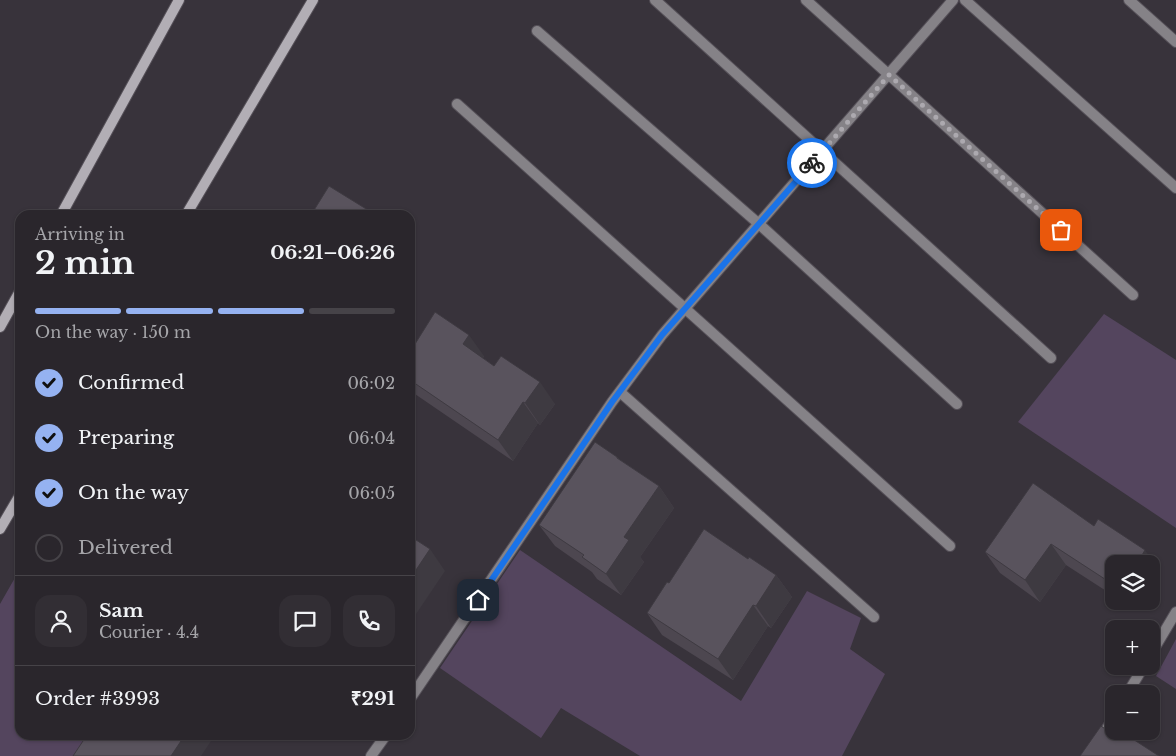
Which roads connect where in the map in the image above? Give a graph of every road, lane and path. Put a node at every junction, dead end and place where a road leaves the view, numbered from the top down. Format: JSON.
{"nodes":[{"id":1,"x":179,"y":0,"type":"edge"},
{"id":2,"x":313,"y":0,"type":"edge"},
{"id":3,"x":655,"y":0,"type":"edge"},
{"id":4,"x":806,"y":0,"type":"edge"},
{"id":5,"x":953,"y":0,"type":"edge"},
{"id":6,"x":965,"y":0,"type":"edge"},
{"id":7,"x":1129,"y":0,"type":"edge"},
{"id":8,"x":537,"y":31,"type":"dead end"},
{"id":9,"x":1176,"y":42,"type":"edge"},
{"id":10,"x":889,"y":75,"type":"junction"},
{"id":11,"x":456,"y":104,"type":"dead end"},
{"id":12,"x":822,"y":152,"type":"junction"},
{"id":13,"x":1176,"y":188,"type":"edge"},
{"id":14,"x":64,"y":210,"type":"edge"},
{"id":15,"x":189,"y":210,"type":"edge"},
{"id":16,"x":758,"y":224,"type":"junction"},
{"id":17,"x":1133,"y":295,"type":"dead end"},
{"id":18,"x":15,"y":300,"type":"edge"},
{"id":19,"x":685,"y":309,"type":"junction"},
{"id":20,"x":0,"y":327,"type":"edge"},
{"id":21,"x":1051,"y":358,"type":"dead end"},
{"id":22,"x":620,"y":392,"type":"junction"},
{"id":23,"x":957,"y":404,"type":"dead end"},
{"id":24,"x":15,"y":504,"type":"edge"},
{"id":25,"x":0,"y":529,"type":"edge"},
{"id":26,"x":950,"y":546,"type":"dead end"},
{"id":27,"x":1176,"y":612,"type":"edge"},
{"id":28,"x":874,"y":618,"type":"dead end"},
{"id":29,"x":1160,"y":639,"type":"edge"},
{"id":30,"x":415,"y":692,"type":"edge"},
{"id":31,"x":1105,"y":732,"type":"edge"},
{"id":32,"x":382,"y":740,"type":"edge"},
{"id":33,"x":371,"y":756,"type":"edge"},
{"id":34,"x":1090,"y":756,"type":"edge"}],
"edges":[{"from":1,"to":14,"type":"street"},
{"from":2,"to":15,"type":"street"},
{"from":3,"to":12,"type":"street"},
{"from":4,"to":10,"type":"street"},
{"from":5,"to":10,"type":"street"},
{"from":6,"to":13,"type":"street"},
{"from":7,"to":9,"type":"street"},
{"from":8,"to":16,"type":"street"},
{"from":10,"to":12,"type":"street"},
{"from":10,"to":17,"type":"street"},
{"from":11,"to":19,"type":"street"},
{"from":12,"to":16,"type":"street"},
{"from":12,"to":21,"type":"street"},
{"from":16,"to":19,"type":"street"},
{"from":16,"to":23,"type":"street"},
{"from":18,"to":20,"type":"street"},
{"from":19,"to":22,"type":"street"},
{"from":19,"to":26,"type":"street"},
{"from":22,"to":28,"type":"street"},
{"from":22,"to":30,"type":"street"},
{"from":24,"to":25,"type":"street"},
{"from":27,"to":29,"type":"street"},
{"from":31,"to":34,"type":"street"},
{"from":32,"to":33,"type":"street"}]}
